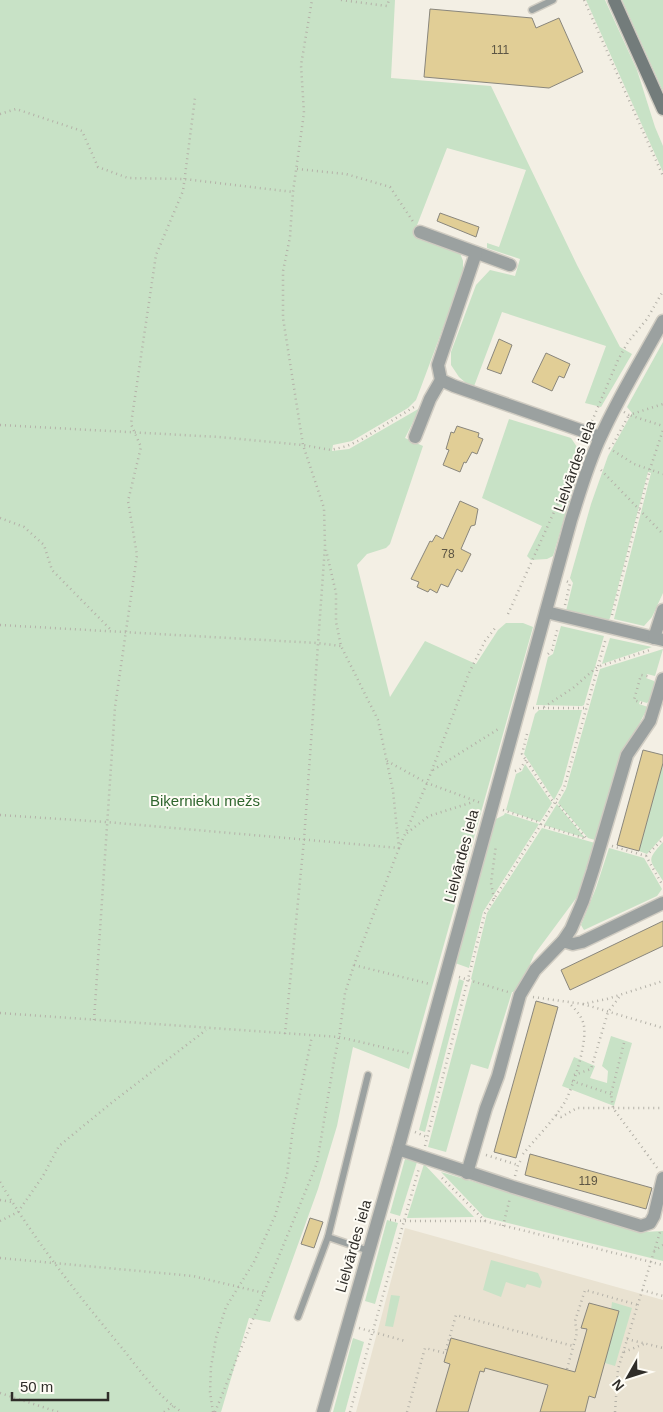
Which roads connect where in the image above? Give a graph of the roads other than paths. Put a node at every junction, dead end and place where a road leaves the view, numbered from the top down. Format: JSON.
{"nodes":[{"id":1,"x":553,"y":0,"type":"edge"},
{"id":2,"x":614,"y":0,"type":"edge"},
{"id":3,"x":532,"y":10,"type":"dead end"},
{"id":4,"x":663,"y":109,"type":"edge"},
{"id":5,"x":420,"y":232,"type":"road end"},
{"id":6,"x":476,"y":253,"type":"junction"},
{"id":7,"x":510,"y":265,"type":"dead end"},
{"id":8,"x":663,"y":320,"type":"edge"},
{"id":9,"x":441,"y":380,"type":"junction"},
{"id":10,"x":415,"y":437,"type":"dead end"},
{"id":11,"x":600,"y":437,"type":"junction"},
{"id":12,"x":663,"y":610,"type":"edge"},
{"id":13,"x":546,"y":612,"type":"junction"},
{"id":14,"x":656,"y":643,"type":"edge"},
{"id":15,"x":663,"y":679,"type":"edge"},
{"id":16,"x":663,"y":903,"type":"edge"},
{"id":17,"x":563,"y":941,"type":"junction"},
{"id":18,"x":368,"y":1075,"type":"dead end"},
{"id":19,"x":398,"y":1149,"type":"junction"},
{"id":20,"x":467,"y":1173,"type":"junction"},
{"id":21,"x":661,"y":1174,"type":"edge"},
{"id":22,"x":658,"y":1217,"type":"edge"},
{"id":23,"x":328,"y":1237,"type":"junction"},
{"id":24,"x":369,"y":1251,"type":"junction"},
{"id":25,"x":298,"y":1317,"type":"dead end"},
{"id":26,"x":323,"y":1412,"type":"edge"}],
"edges":[{"from":1,"to":3,"type":"lane"},
{"from":2,"to":4,"type":"main road"},
{"from":5,"to":6,"type":"street"},
{"from":6,"to":7,"type":"street"},
{"from":6,"to":9,"type":"street"},
{"from":8,"to":11,"type":"street","name":"Lielvārdes iela"},
{"from":9,"to":10,"type":"street"},
{"from":9,"to":11,"type":"street"},
{"from":11,"to":13,"type":"street","name":"Lielvārdes iela"},
{"from":12,"to":14,"type":"street"},
{"from":13,"to":14,"type":"street"},
{"from":13,"to":19,"type":"street","name":"Lielvārdes iela"},
{"from":15,"to":17,"type":"street"},
{"from":16,"to":17,"type":"street"},
{"from":17,"to":20,"type":"street"},
{"from":18,"to":23,"type":"lane"},
{"from":19,"to":20,"type":"street"},
{"from":19,"to":24,"type":"street","name":"Lielvārdes iela"},
{"from":20,"to":22,"type":"street"},
{"from":21,"to":22,"type":"street"},
{"from":23,"to":24,"type":"lane"},
{"from":23,"to":25,"type":"lane"},
{"from":24,"to":26,"type":"street","name":"Lielvārdes iela"}]}
